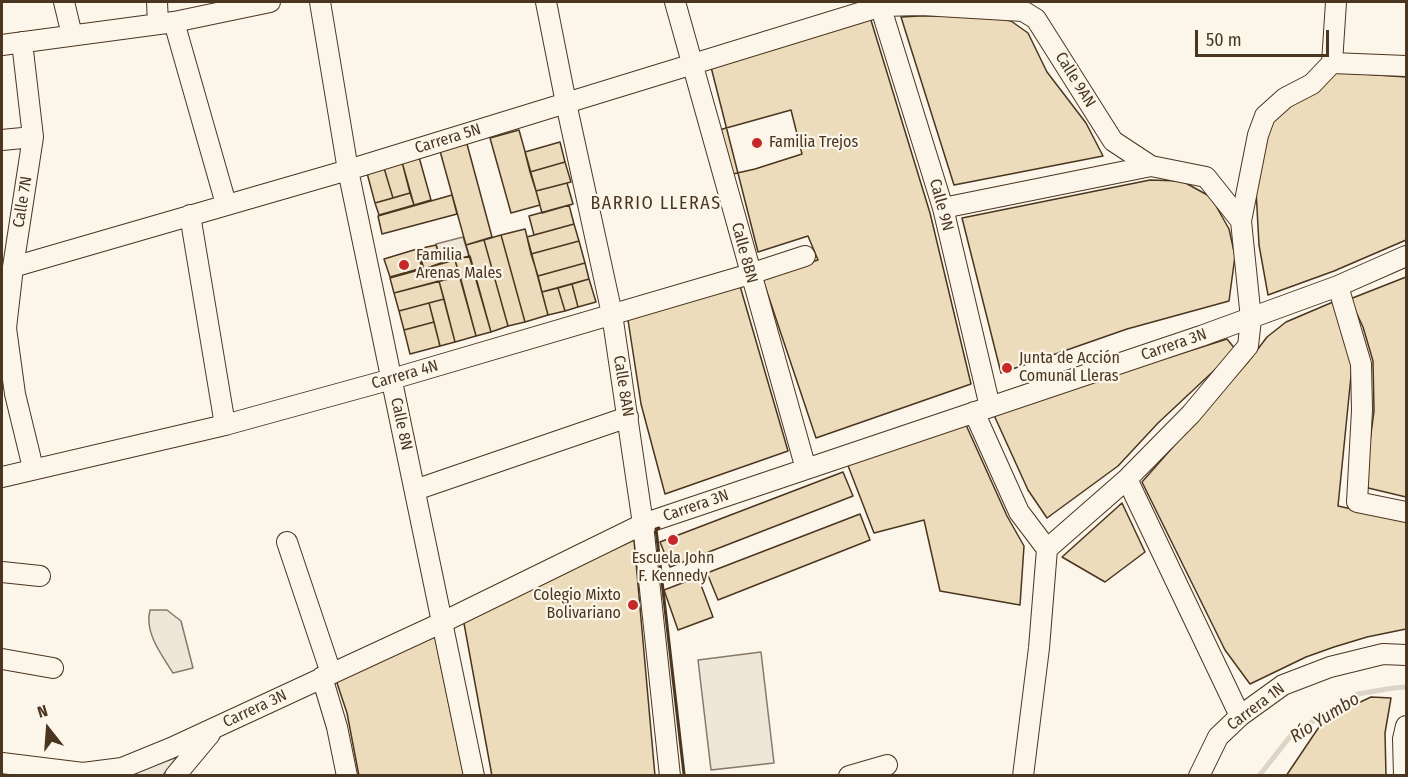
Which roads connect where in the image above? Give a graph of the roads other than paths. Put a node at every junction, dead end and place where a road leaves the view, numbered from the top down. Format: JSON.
{"nodes":[{"id":1,"x":64,"y":2,"type":"edge"},
{"id":2,"x":157,"y":2,"type":"edge"},
{"id":3,"x":270,"y":2,"type":"edge"},
{"id":4,"x":320,"y":2,"type":"edge"},
{"id":5,"x":546,"y":2,"type":"edge"},
{"id":6,"x":675,"y":2,"type":"edge"},
{"id":7,"x":1336,"y":2,"type":"edge"},
{"id":8,"x":879,"y":3,"type":"edge"},
{"id":9,"x":222,"y":7,"type":"edge"},
{"id":10,"x":166,"y":23,"type":"junction"},
{"id":11,"x":72,"y":35,"type":"junction"},
{"id":12,"x":22,"y":42,"type":"junction"},
{"id":13,"x":2,"y":45,"type":"edge"},
{"id":14,"x":1332,"y":63,"type":"junction"},
{"id":15,"x":694,"y":64,"type":"junction"},
{"id":16,"x":1407,"y":66,"type":"edge"},
{"id":17,"x":566,"y":103,"type":"junction"},
{"id":18,"x":33,"y":137,"type":"junction"},
{"id":19,"x":2,"y":140,"type":"edge"},
{"id":20,"x":1151,"y":166,"type":"junction"},
{"id":21,"x":348,"y":170,"type":"junction"},
{"id":22,"x":226,"y":204,"type":"junction"},
{"id":23,"x":943,"y":208,"type":"junction"},
{"id":24,"x":190,"y":215,"type":"junction"},
{"id":25,"x":1240,"y":221,"type":"junction"},
{"id":26,"x":805,"y":256,"type":"dead end"},
{"id":27,"x":1407,"y":256,"type":"edge"},
{"id":28,"x":13,"y":267,"type":"junction"},
{"id":29,"x":750,"y":274,"type":"junction"},
{"id":30,"x":1338,"y":286,"type":"junction"},
{"id":31,"x":612,"y":314,"type":"junction"},
{"id":32,"x":1251,"y":319,"type":"junction"},
{"id":33,"x":392,"y":379,"type":"junction"},
{"id":34,"x":982,"y":410,"type":"junction"},
{"id":35,"x":628,"y":417,"type":"junction"},
{"id":36,"x":225,"y":425,"type":"junction"},
{"id":37,"x":33,"y":468,"type":"junction"},
{"id":38,"x":806,"y":469,"type":"junction"},
{"id":39,"x":2,"y":477,"type":"edge"},
{"id":40,"x":1127,"y":479,"type":"junction"},
{"id":41,"x":415,"y":490,"type":"junction"},
{"id":42,"x":1407,"y":512,"type":"edge"},
{"id":43,"x":643,"y":524,"type":"junction"},
{"id":44,"x":287,"y":542,"type":"dead end"},
{"id":45,"x":1047,"y":549,"type":"junction"},
{"id":46,"x":2,"y":572,"type":"edge"},
{"id":47,"x":40,"y":576,"type":"dead end"},
{"id":48,"x":441,"y":623,"type":"junction"},
{"id":49,"x":1407,"y":654,"type":"edge"},
{"id":50,"x":2,"y":659,"type":"edge"},
{"id":51,"x":53,"y":668,"type":"dead end"},
{"id":52,"x":326,"y":675,"type":"junction"},
{"id":53,"x":1240,"y":716,"type":"junction"},
{"id":54,"x":218,"y":726,"type":"junction"},
{"id":55,"x":1407,"y":726,"type":"edge"},
{"id":56,"x":2,"y":763,"type":"edge"},
{"id":57,"x":887,"y":765,"type":"dead end"},
{"id":58,"x":86,"y":774,"type":"edge"},
{"id":59,"x":175,"y":776,"type":"edge"},
{"id":60,"x":347,"y":776,"type":"edge"},
{"id":61,"x":474,"y":776,"type":"edge"},
{"id":62,"x":670,"y":776,"type":"edge"},
{"id":63,"x":849,"y":776,"type":"edge"},
{"id":64,"x":1023,"y":776,"type":"edge"},
{"id":65,"x":1199,"y":776,"type":"edge"},
{"id":66,"x":1404,"y":776,"type":"edge"}],
"edges":[{"from":1,"to":11,"type":"street"},
{"from":2,"to":10,"type":"street"},
{"from":3,"to":9,"type":"street"},
{"from":4,"to":21,"type":"street","name":"Calle 8N"},
{"from":5,"to":17,"type":"street","name":"Calle 8AN"},
{"from":6,"to":15,"type":"street","name":"Calle 8BN"},
{"from":7,"to":14,"type":"street"},
{"from":8,"to":15,"type":"street","name":"Carrera 5N"},
{"from":8,"to":20,"type":"street","name":"Calle 9AN"},
{"from":8,"to":23,"type":"street","name":"Calle 9N"},
{"from":9,"to":10,"type":"street"},
{"from":10,"to":11,"type":"street"},
{"from":10,"to":22,"type":"street"},
{"from":11,"to":12,"type":"street"},
{"from":12,"to":13,"type":"street"},
{"from":12,"to":18,"type":"street","name":"Calle 7N"},
{"from":14,"to":16,"type":"street"},
{"from":14,"to":25,"type":"street"},
{"from":15,"to":17,"type":"street","name":"Carrera 5N"},
{"from":15,"to":29,"type":"street","name":"Calle 8BN"},
{"from":17,"to":21,"type":"street","name":"Carrera 5N"},
{"from":17,"to":31,"type":"street","name":"Calle 8AN"},
{"from":18,"to":19,"type":"street"},
{"from":18,"to":28,"type":"street","name":"Calle 7N"},
{"from":20,"to":23,"type":"street"},
{"from":20,"to":25,"type":"street","name":"Calle 9AN"},
{"from":21,"to":22,"type":"street","name":"Carrera 5N"},
{"from":21,"to":33,"type":"street","name":"Calle 8N"},
{"from":22,"to":24,"type":"street","name":"Carrera 5N"},
{"from":23,"to":34,"type":"street","name":"Calle 9N"},
{"from":24,"to":28,"type":"street","name":"Carrera 5N"},
{"from":24,"to":36,"type":"street"},
{"from":25,"to":32,"type":"street"},
{"from":26,"to":29,"type":"street","name":"Carrera 4N"},
{"from":27,"to":30,"type":"street","name":"Carrera 3N"},
{"from":28,"to":37,"type":"street","name":"Calle 7N"},
{"from":29,"to":31,"type":"street","name":"Carrera 4N"},
{"from":29,"to":38,"type":"street","name":"Calle 8BN"},
{"from":30,"to":32,"type":"street","name":"Carrera 3N"},
{"from":30,"to":42,"type":"street"},
{"from":31,"to":33,"type":"street","name":"Carrera 4N"},
{"from":31,"to":35,"type":"street","name":"Calle 8AN"},
{"from":32,"to":34,"type":"street","name":"Carrera 3N"},
{"from":32,"to":40,"type":"street"},
{"from":33,"to":36,"type":"street","name":"Carrera 4N"},
{"from":33,"to":41,"type":"street","name":"Calle 8N"},
{"from":34,"to":38,"type":"street","name":"Carrera 3N"},
{"from":34,"to":45,"type":"street","name":"Calle 9N"},
{"from":35,"to":41,"type":"street"},
{"from":35,"to":43,"type":"street","name":"Calle 8AN"},
{"from":36,"to":37,"type":"street","name":"Carrera 4N"},
{"from":37,"to":39,"type":"street","name":"Carrera 4N"},
{"from":38,"to":43,"type":"street","name":"Carrera 3N"},
{"from":40,"to":45,"type":"street"},
{"from":40,"to":53,"type":"street"},
{"from":41,"to":48,"type":"street","name":"Calle 8N"},
{"from":43,"to":48,"type":"street","name":"Carrera 3N"},
{"from":43,"to":62,"type":"street","name":"Calle 8AN"},
{"from":44,"to":52,"type":"street"},
{"from":45,"to":64,"type":"street"},
{"from":46,"to":47,"type":"street"},
{"from":48,"to":52,"type":"street","name":"Carrera 3N"},
{"from":48,"to":61,"type":"street","name":"Calle 8N"},
{"from":49,"to":53,"type":"street","name":"Carrera 1N"},
{"from":50,"to":51,"type":"street"},
{"from":52,"to":54,"type":"street","name":"Carrera 3N"},
{"from":52,"to":60,"type":"street"},
{"from":53,"to":65,"type":"street","name":"Carrera 1N"},
{"from":54,"to":58,"type":"street","name":"Carrera 3N"},
{"from":54,"to":59,"type":"street"},
{"from":55,"to":66,"type":"street"},
{"from":56,"to":58,"type":"street","name":"Carrera 3N"},
{"from":57,"to":63,"type":"street"}]}
